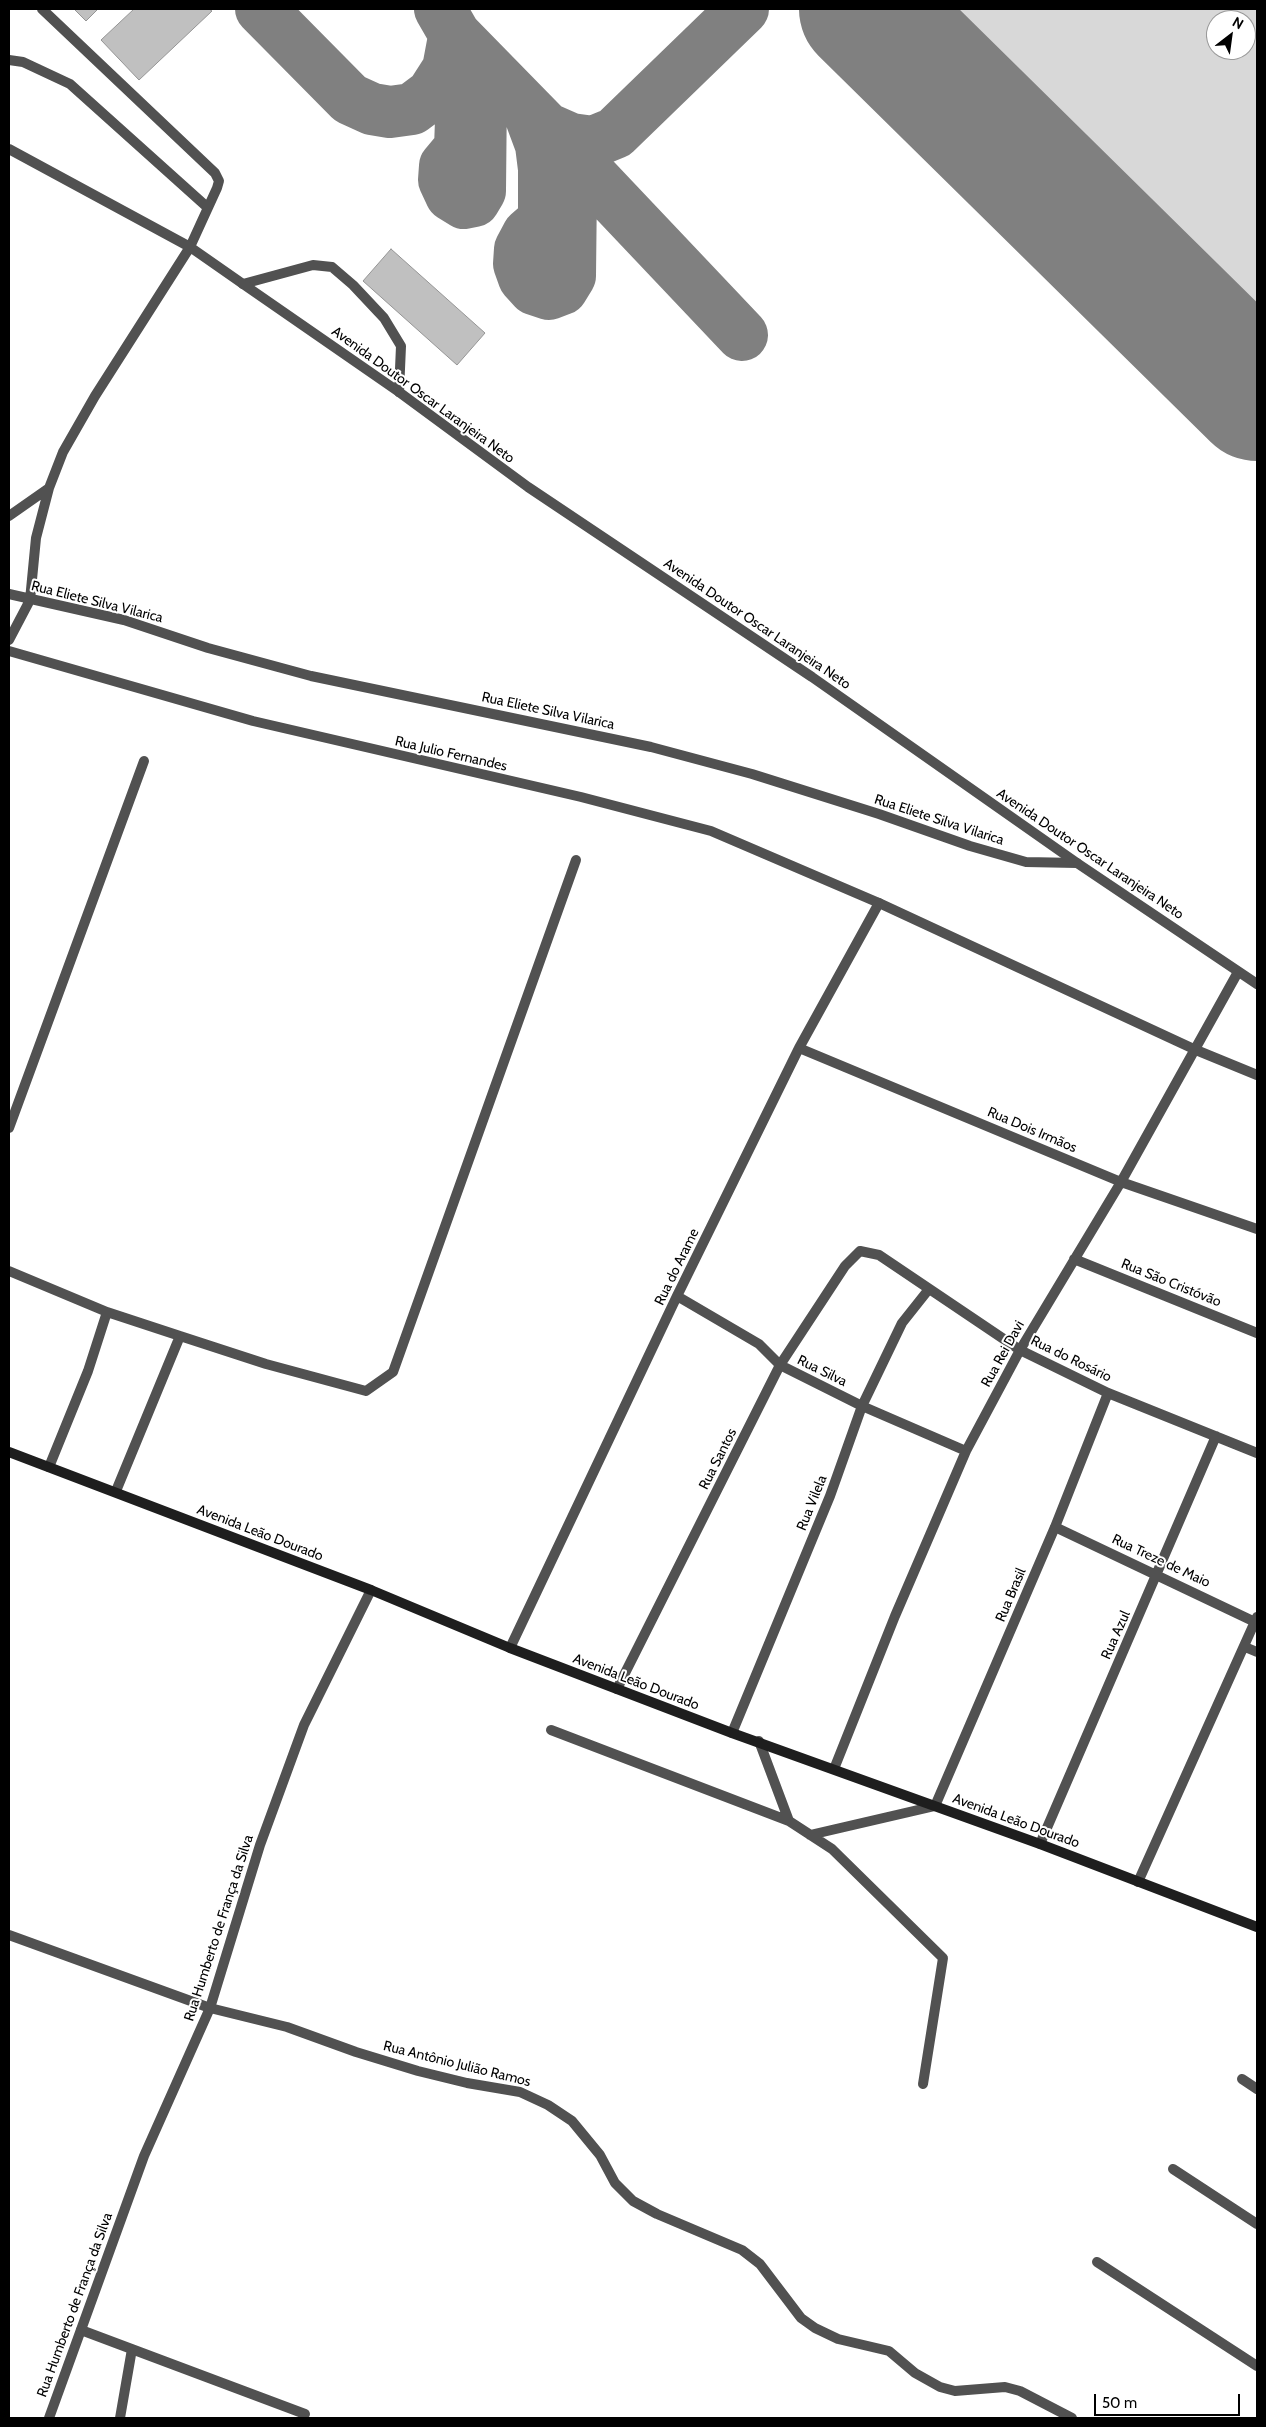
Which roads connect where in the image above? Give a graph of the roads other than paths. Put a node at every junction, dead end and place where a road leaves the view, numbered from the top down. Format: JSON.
{"nodes":[{"id":1,"x":42,"y":9,"type":"edge"},
{"id":2,"x":9,"y":60,"type":"edge"},
{"id":3,"x":9,"y":148,"type":"edge"},
{"id":4,"x":207,"y":207,"type":"junction"},
{"id":5,"x":190,"y":247,"type":"junction"},
{"id":6,"x":243,"y":284,"type":"junction"},
{"id":7,"x":399,"y":392,"type":"junction"},
{"id":8,"x":49,"y":488,"type":"junction"},
{"id":9,"x":9,"y":516,"type":"edge"},
{"id":10,"x":9,"y":594,"type":"edge"},
{"id":11,"x":30,"y":600,"type":"junction"},
{"id":12,"x":9,"y":640,"type":"edge"},
{"id":13,"x":9,"y":651,"type":"edge"},
{"id":14,"x":144,"y":762,"type":"dead end"},
{"id":15,"x":576,"y":860,"type":"dead end"},
{"id":16,"x":1078,"y":863,"type":"junction"},
{"id":17,"x":879,"y":903,"type":"junction"},
{"id":18,"x":1238,"y":972,"type":"junction"},
{"id":19,"x":1257,"y":984,"type":"edge"},
{"id":20,"x":799,"y":1048,"type":"junction"},
{"id":21,"x":1196,"y":1050,"type":"junction"},
{"id":22,"x":1257,"y":1075,"type":"edge"},
{"id":23,"x":9,"y":1128,"type":"edge"},
{"id":24,"x":1121,"y":1182,"type":"junction"},
{"id":25,"x":1257,"y":1229,"type":"edge"},
{"id":26,"x":860,"y":1251,"type":"joint"},
{"id":27,"x":1074,"y":1259,"type":"junction"},
{"id":28,"x":9,"y":1271,"type":"edge"},
{"id":29,"x":928,"y":1289,"type":"junction"},
{"id":30,"x":678,"y":1296,"type":"junction"},
{"id":31,"x":107,"y":1312,"type":"junction"},
{"id":32,"x":1257,"y":1333,"type":"edge"},
{"id":33,"x":180,"y":1336,"type":"junction"},
{"id":34,"x":1020,"y":1350,"type":"junction"},
{"id":35,"x":780,"y":1366,"type":"junction"},
{"id":36,"x":1108,"y":1393,"type":"junction"},
{"id":37,"x":862,"y":1406,"type":"junction"},
{"id":38,"x":1216,"y":1436,"type":"junction"},
{"id":39,"x":966,"y":1451,"type":"junction"},
{"id":40,"x":9,"y":1452,"type":"edge"},
{"id":41,"x":1257,"y":1453,"type":"edge"},
{"id":42,"x":49,"y":1467,"type":"junction"},
{"id":43,"x":116,"y":1491,"type":"junction"},
{"id":44,"x":1055,"y":1527,"type":"junction"},
{"id":45,"x":1157,"y":1574,"type":"junction"},
{"id":46,"x":372,"y":1590,"type":"junction"},
{"id":47,"x":1256,"y":1619,"type":"edge"},
{"id":48,"x":1245,"y":1647,"type":"junction"},
{"id":49,"x":510,"y":1648,"type":"junction"},
{"id":50,"x":1257,"y":1652,"type":"edge"},
{"id":51,"x":617,"y":1689,"type":"junction"},
{"id":52,"x":551,"y":1730,"type":"dead end"},
{"id":53,"x":732,"y":1733,"type":"junction"},
{"id":54,"x":759,"y":1742,"type":"junction"},
{"id":55,"x":834,"y":1769,"type":"junction"},
{"id":56,"x":935,"y":1806,"type":"junction"},
{"id":57,"x":789,"y":1821,"type":"junction"},
{"id":58,"x":810,"y":1835,"type":"junction"},
{"id":59,"x":1040,"y":1844,"type":"junction"},
{"id":60,"x":1138,"y":1882,"type":"junction"},
{"id":61,"x":1257,"y":1925,"type":"edge"},
{"id":62,"x":9,"y":1936,"type":"edge"},
{"id":63,"x":210,"y":2008,"type":"junction"},
{"id":64,"x":1242,"y":2079,"type":"dead end"},
{"id":65,"x":923,"y":2084,"type":"dead end"},
{"id":66,"x":1257,"y":2088,"type":"edge"},
{"id":67,"x":1173,"y":2169,"type":"dead end"},
{"id":68,"x":1257,"y":2224,"type":"edge"},
{"id":69,"x":1097,"y":2262,"type":"dead end"},
{"id":70,"x":81,"y":2330,"type":"junction"},
{"id":71,"x":132,"y":2349,"type":"junction"},
{"id":72,"x":1257,"y":2366,"type":"edge"},
{"id":73,"x":305,"y":2414,"type":"dead end"},
{"id":74,"x":48,"y":2418,"type":"edge"},
{"id":75,"x":120,"y":2418,"type":"edge"},
{"id":76,"x":1072,"y":2418,"type":"edge"}],
"edges":[{"from":1,"to":4,"type":"street"},
{"from":2,"to":4,"type":"street"},
{"from":3,"to":5,"type":"street","name":"Avenida Doutor Oscar Laranjeira Neto"},
{"from":4,"to":5,"type":"street"},
{"from":5,"to":6,"type":"street","name":"Avenida Doutor Oscar Laranjeira Neto"},
{"from":5,"to":8,"type":"street"},
{"from":6,"to":7,"type":"street","name":"Avenida Doutor Oscar Laranjeira Neto"},
{"from":6,"to":7,"type":"street"},
{"from":7,"to":16,"type":"street","name":"Avenida Doutor Oscar Laranjeira Neto"},
{"from":8,"to":9,"type":"street"},
{"from":8,"to":11,"type":"street"},
{"from":10,"to":11,"type":"street","name":"Rua Eliete Silva Vilarica"},
{"from":11,"to":12,"type":"street"},
{"from":11,"to":16,"type":"street","name":"Rua Eliete Silva Vilarica"},
{"from":13,"to":17,"type":"street","name":"Rua Julio Fernandes"},
{"from":14,"to":23,"type":"street"},
{"from":15,"to":33,"type":"street"},
{"from":16,"to":18,"type":"street","name":"Avenida Doutor Oscar Laranjeira Neto"},
{"from":17,"to":20,"type":"street","name":"Rua do Arame"},
{"from":17,"to":21,"type":"street","name":"Rua Julio Fernandes"},
{"from":18,"to":19,"type":"street","name":"Avenida Doutor Oscar Laranjeira Neto"},
{"from":18,"to":21,"type":"street","name":"Rua Rei Davi"},
{"from":20,"to":24,"type":"street","name":"Rua Dois Irmãos"},
{"from":20,"to":30,"type":"street","name":"Rua do Arame"},
{"from":21,"to":22,"type":"street","name":"Rua Julio Fernandes"},
{"from":21,"to":24,"type":"street","name":"Rua Rei Davi"},
{"from":24,"to":25,"type":"street","name":"Rua Dois Irmãos"},
{"from":24,"to":27,"type":"street","name":"Rua Rei Davi"},
{"from":26,"to":29,"type":"street","name":"Rua do Rosário"},
{"from":26,"to":35,"type":"street","name":"Rua Santos"},
{"from":27,"to":32,"type":"street","name":"Rua São Cristóvão"},
{"from":27,"to":34,"type":"street","name":"Rua Rei Davi"},
{"from":28,"to":31,"type":"street"},
{"from":29,"to":34,"type":"street","name":"Rua do Rosário"},
{"from":29,"to":37,"type":"street","name":"Rua Vilela"},
{"from":30,"to":35,"type":"street","name":"Rua Silva"},
{"from":30,"to":49,"type":"street","name":"Rua do Arame"},
{"from":31,"to":33,"type":"street"},
{"from":31,"to":42,"type":"street"},
{"from":33,"to":43,"type":"street"},
{"from":34,"to":36,"type":"street","name":"Rua do Rosário"},
{"from":34,"to":39,"type":"street","name":"Rua Rei Davi"},
{"from":35,"to":37,"type":"street","name":"Rua Silva"},
{"from":35,"to":51,"type":"street","name":"Rua Santos"},
{"from":36,"to":38,"type":"street","name":"Rua do Rosário"},
{"from":36,"to":44,"type":"street","name":"Rua Brasil"},
{"from":37,"to":39,"type":"street","name":"Rua Silva"},
{"from":37,"to":53,"type":"street","name":"Rua Vilela"},
{"from":38,"to":41,"type":"street","name":"Rua do Rosário"},
{"from":38,"to":45,"type":"street","name":"Rua Azul"},
{"from":39,"to":55,"type":"street","name":"Rua Rei Davi"},
{"from":40,"to":42,"type":"main road","name":"Avenida Leão Dourado"},
{"from":42,"to":43,"type":"main road","name":"Avenida Leão Dourado"},
{"from":43,"to":46,"type":"main road","name":"Avenida Leão Dourado"},
{"from":44,"to":45,"type":"street","name":"Rua Treze de Maio"},
{"from":44,"to":56,"type":"street","name":"Rua Brasil"},
{"from":45,"to":47,"type":"street","name":"Rua Treze de Maio"},
{"from":45,"to":59,"type":"street","name":"Rua Azul"},
{"from":46,"to":49,"type":"main road","name":"Avenida Leão Dourado"},
{"from":46,"to":63,"type":"street","name":"Rua Humberto de França da Silva"},
{"from":47,"to":48,"type":"street"},
{"from":48,"to":50,"type":"street"},
{"from":48,"to":60,"type":"street"},
{"from":49,"to":51,"type":"main road","name":"Avenida Leão Dourado"},
{"from":51,"to":53,"type":"main road","name":"Avenida Leão Dourado"},
{"from":52,"to":57,"type":"street"},
{"from":53,"to":54,"type":"main road","name":"Avenida Leão Dourado"},
{"from":54,"to":55,"type":"main road","name":"Avenida Leão Dourado"},
{"from":54,"to":57,"type":"street"},
{"from":55,"to":56,"type":"main road","name":"Avenida Leão Dourado"},
{"from":56,"to":58,"type":"street"},
{"from":56,"to":59,"type":"main road","name":"Avenida Leão Dourado"},
{"from":57,"to":58,"type":"street"},
{"from":58,"to":65,"type":"street"},
{"from":59,"to":60,"type":"main road","name":"Avenida Leão Dourado"},
{"from":60,"to":61,"type":"main road","name":"Avenida Leão Dourado"},
{"from":62,"to":63,"type":"street","name":"Rua Antônio Julião Ramos"},
{"from":63,"to":70,"type":"street","name":"Rua Humberto de França da Silva"},
{"from":63,"to":76,"type":"street","name":"Rua Antônio Julião Ramos"},
{"from":64,"to":66,"type":"street"},
{"from":67,"to":68,"type":"street"},
{"from":69,"to":72,"type":"street"},
{"from":70,"to":71,"type":"street"},
{"from":70,"to":74,"type":"street","name":"Rua Humberto de França da Silva"},
{"from":71,"to":73,"type":"street"},
{"from":71,"to":75,"type":"street"}]}
